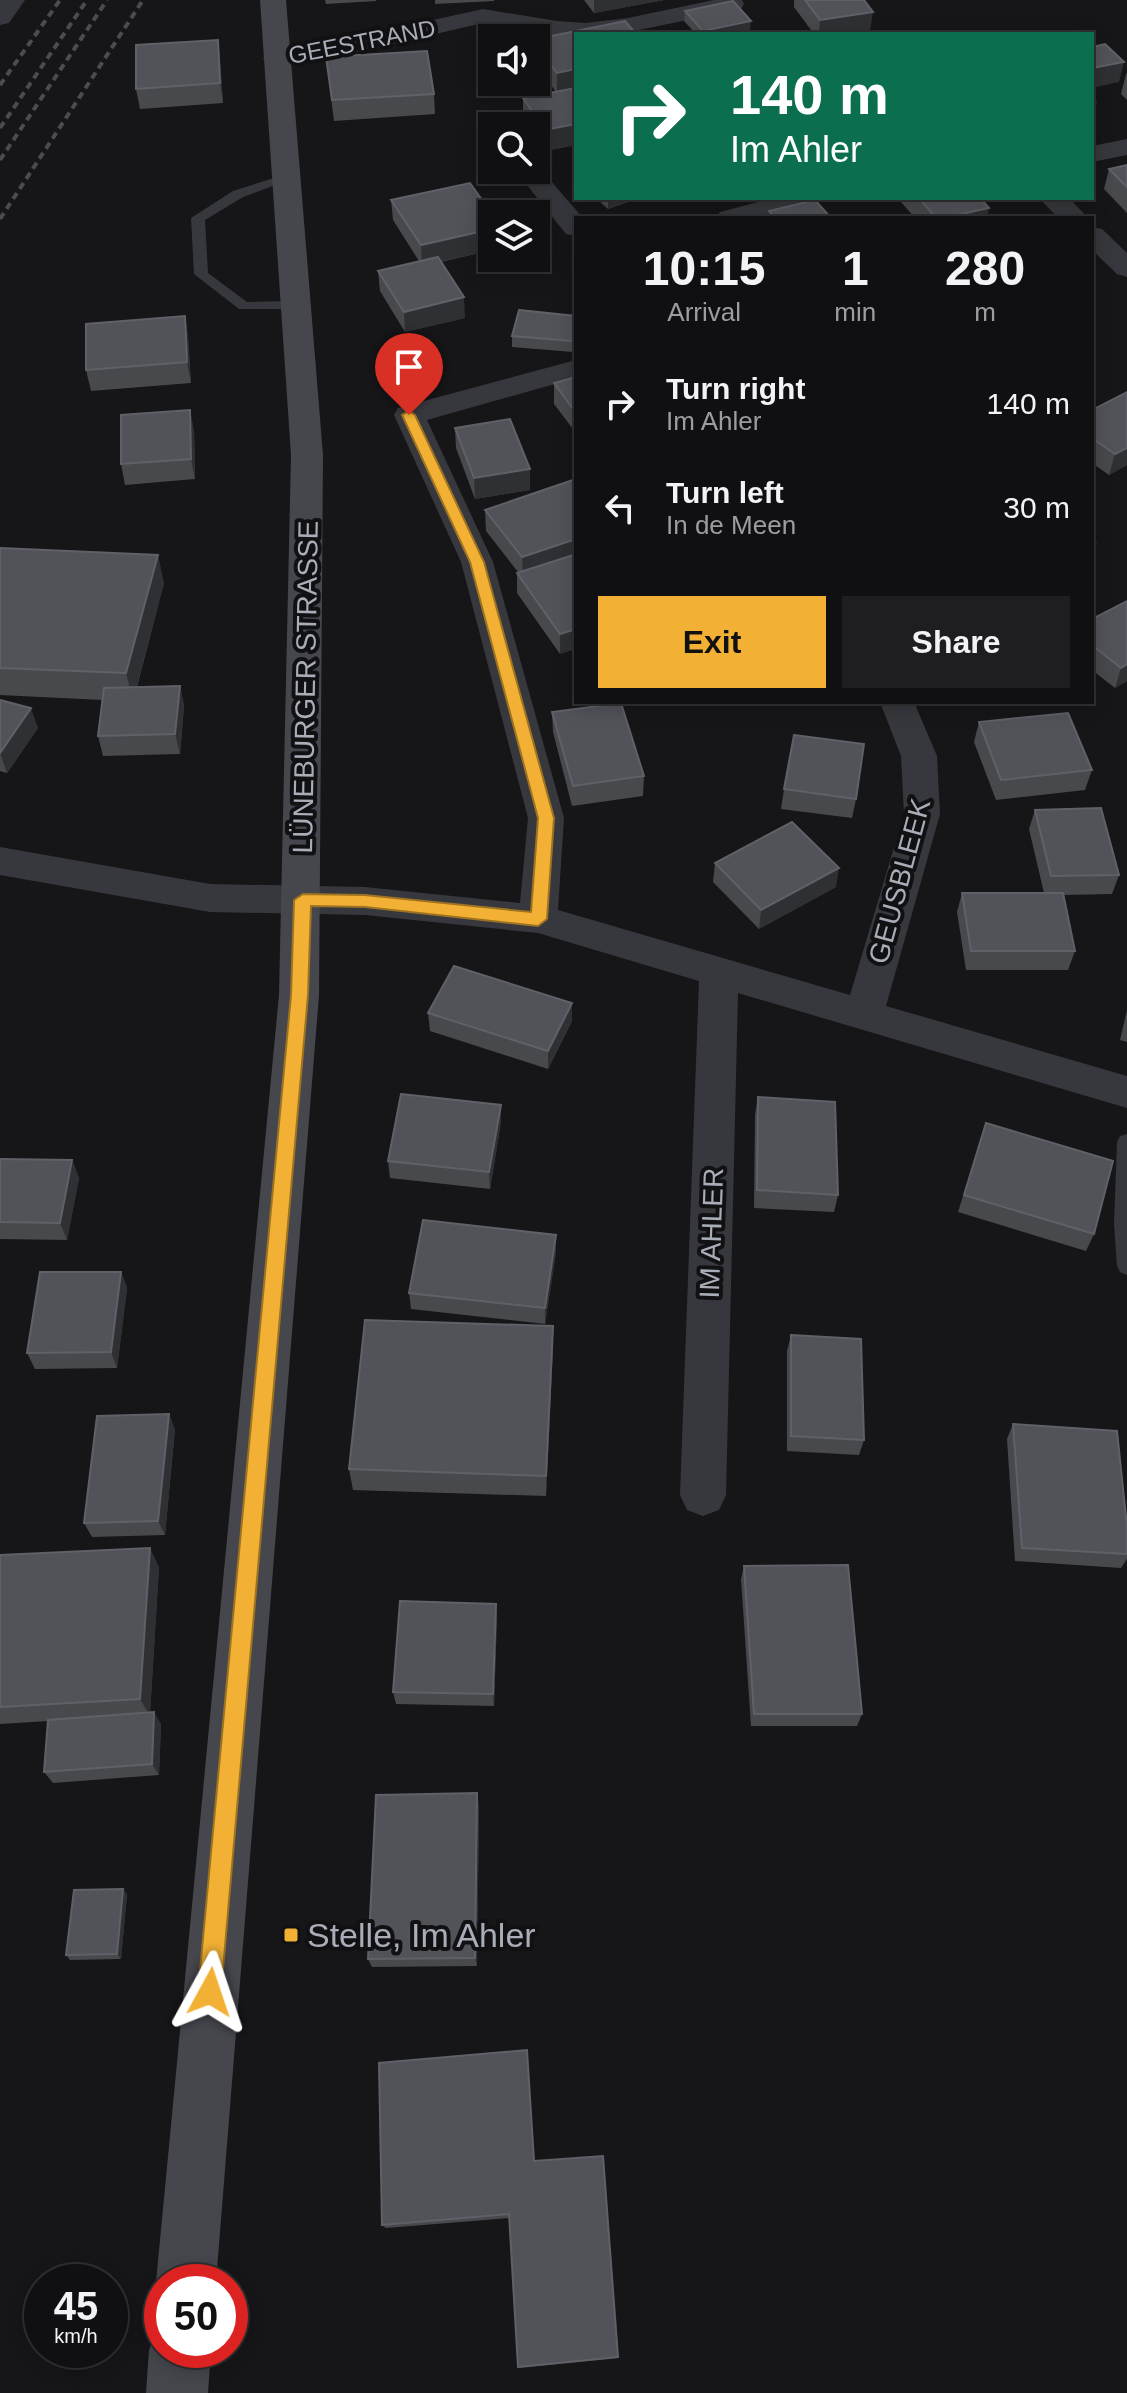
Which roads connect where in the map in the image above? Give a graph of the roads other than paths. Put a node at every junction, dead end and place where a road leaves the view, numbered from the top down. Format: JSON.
{"nodes":[{"id":1,"x":13,"y":0,"type":"edge"},
{"id":2,"x":273,"y":0,"type":"edge"},
{"id":3,"x":732,"y":4,"type":"edge"},
{"id":4,"x":0,"y":18,"type":"edge"},
{"id":5,"x":276,"y":59,"type":"junction"},
{"id":6,"x":1127,"y":147,"type":"edge"},
{"id":7,"x":1094,"y":154,"type":"edge"},
{"id":8,"x":285,"y":179,"type":"junction"},
{"id":9,"x":540,"y":184,"type":"edge"},
{"id":10,"x":797,"y":200,"type":"edge"},
{"id":11,"x":1055,"y":200,"type":"edge"},
{"id":12,"x":737,"y":216,"type":"edge"},
{"id":13,"x":1072,"y":216,"type":"edge"},
{"id":14,"x":574,"y":226,"type":"edge"},
{"id":15,"x":1094,"y":237,"type":"edge"},
{"id":16,"x":1127,"y":268,"type":"edge"},
{"id":17,"x":295,"y":305,"type":"junction"},
{"id":18,"x":574,"y":370,"type":"edge"},
{"id":19,"x":898,"y":704,"type":"edge"},
{"id":20,"x":0,"y":861,"type":"edge"},
{"id":21,"x":303,"y":900,"type":"junction"},
{"id":22,"x":538,"y":919,"type":"junction"},
{"id":23,"x":719,"y":972,"type":"junction"},
{"id":24,"x":863,"y":1016,"type":"junction"},
{"id":25,"x":1127,"y":1092,"type":"edge"},
{"id":26,"x":1127,"y":1142,"type":"edge"},
{"id":27,"x":1127,"y":1266,"type":"edge"},
{"id":28,"x":703,"y":1495,"type":"dead end"},
{"id":29,"x":188,"y":2264,"type":"edge"},
{"id":30,"x":179,"y":2368,"type":"edge"},
{"id":31,"x":177,"y":2393,"type":"edge"}],
"edges":[{"from":1,"to":4,"type":"street"},
{"from":2,"to":5,"type":"main road","name":"LÜNEBURGER STRASSE"},
{"from":3,"to":5,"type":"street","name":"GEESTRAND"},
{"from":5,"to":8,"type":"main road","name":"LÜNEBURGER STRASSE"},
{"from":6,"to":7,"type":"street"},
{"from":8,"to":17,"type":"main road","name":"LÜNEBURGER STRASSE"},
{"from":8,"to":17,"type":"lane"},
{"from":9,"to":14,"type":"street"},
{"from":10,"to":12,"type":"street"},
{"from":11,"to":13,"type":"street"},
{"from":15,"to":16,"type":"street"},
{"from":17,"to":21,"type":"main road","name":"LÜNEBURGER STRASSE"},
{"from":18,"to":22,"type":"street"},
{"from":19,"to":24,"type":"street","name":"GEUSBLEEK"},
{"from":20,"to":21,"type":"street"},
{"from":21,"to":22,"type":"street"},
{"from":21,"to":29,"type":"main road","name":"LÜNEBURGER STRASSE"},
{"from":22,"to":23,"type":"street"},
{"from":23,"to":24,"type":"street"},
{"from":23,"to":28,"type":"street","name":"IM AHLER"},
{"from":24,"to":25,"type":"street"},
{"from":26,"to":27,"type":"lane"},
{"from":30,"to":31,"type":"main road"}]}
